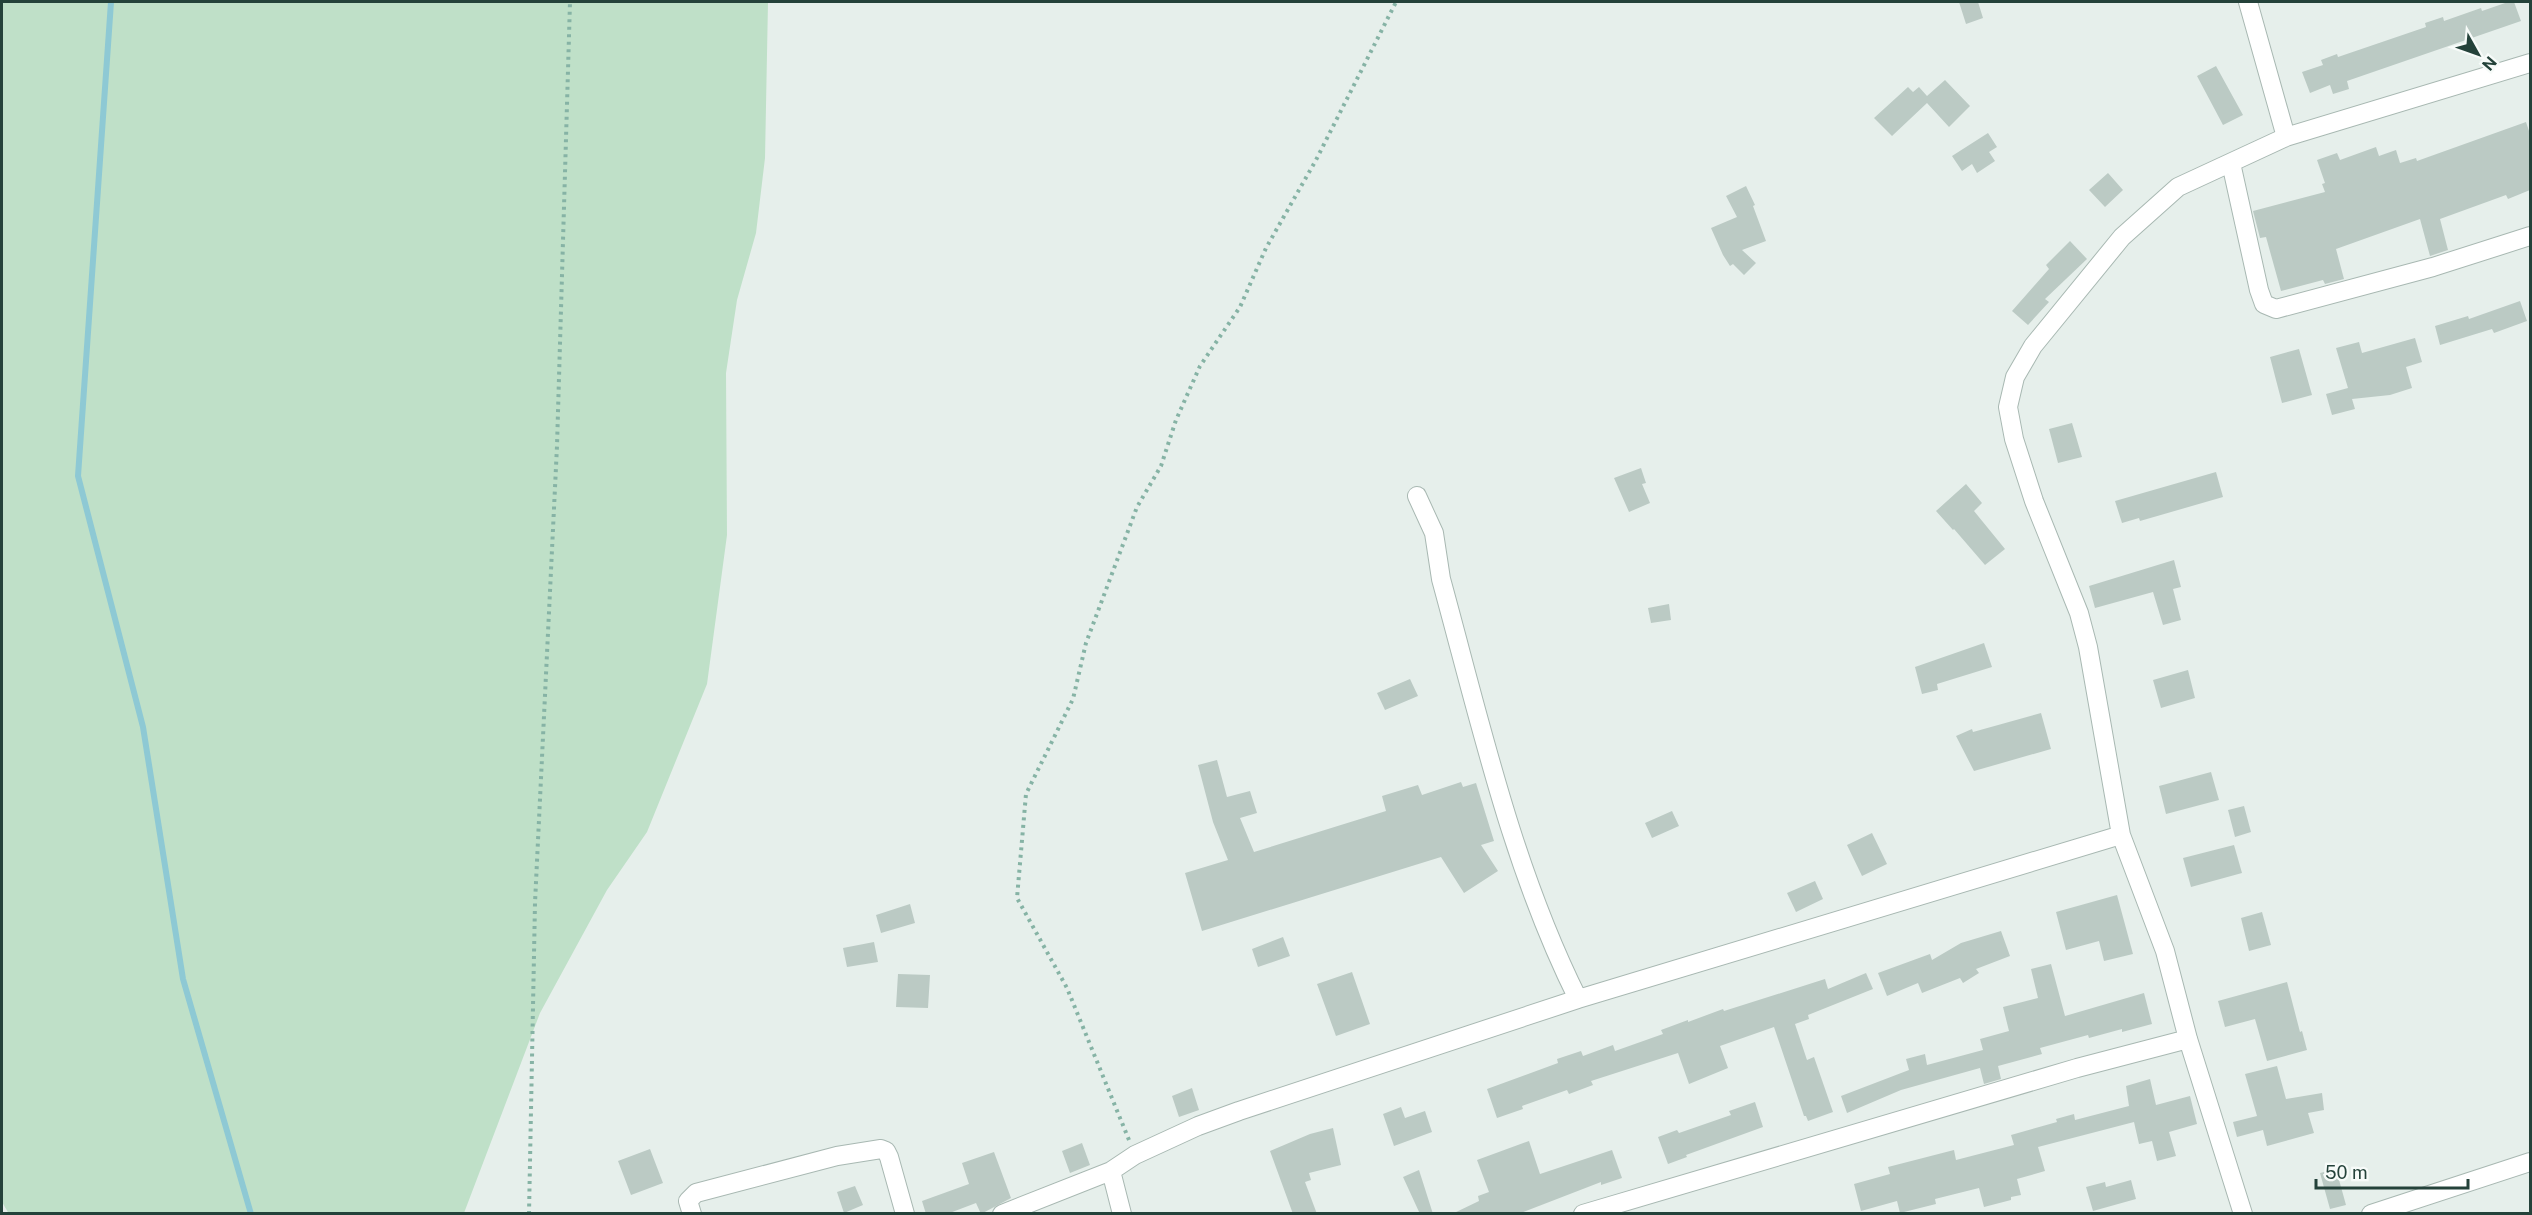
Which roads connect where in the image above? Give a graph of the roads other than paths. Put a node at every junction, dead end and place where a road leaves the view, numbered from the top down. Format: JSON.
{"nodes":[{"id":1,"x":2248,"y":2,"type":"edge"},
{"id":2,"x":2530,"y":63,"type":"edge"},
{"id":3,"x":2286,"y":137,"type":"junction"},
{"id":4,"x":2231,"y":163,"type":"junction"},
{"id":5,"x":2530,"y":236,"type":"edge"},
{"id":6,"x":1417,"y":496,"type":"dead end"},
{"id":7,"x":2121,"y":835,"type":"junction"},
{"id":8,"x":1578,"y":999,"type":"junction"},
{"id":9,"x":2188,"y":1039,"type":"junction"},
{"id":10,"x":2530,"y":1162,"type":"edge"},
{"id":11,"x":1111,"y":1171,"type":"junction"},
{"id":12,"x":2406,"y":1209,"type":"edge"},
{"id":13,"x":692,"y":1214,"type":"edge"},
{"id":14,"x":905,"y":1214,"type":"edge"},
{"id":15,"x":1002,"y":1214,"type":"edge"},
{"id":16,"x":1122,"y":1214,"type":"edge"},
{"id":17,"x":1583,"y":1214,"type":"edge"},
{"id":18,"x":2243,"y":1214,"type":"edge"},
{"id":19,"x":2371,"y":1214,"type":"edge"}],
"edges":[{"from":1,"to":3,"type":"street"},
{"from":2,"to":3,"type":"street"},
{"from":3,"to":4,"type":"street"},
{"from":4,"to":5,"type":"street"},
{"from":4,"to":7,"type":"street"},
{"from":6,"to":8,"type":"street"},
{"from":7,"to":8,"type":"street"},
{"from":7,"to":9,"type":"street"},
{"from":8,"to":11,"type":"street"},
{"from":9,"to":17,"type":"street"},
{"from":9,"to":18,"type":"street"},
{"from":10,"to":12,"type":"street"},
{"from":11,"to":15,"type":"street"},
{"from":11,"to":16,"type":"street"},
{"from":12,"to":19,"type":"street"},
{"from":13,"to":14,"type":"street"}]}
